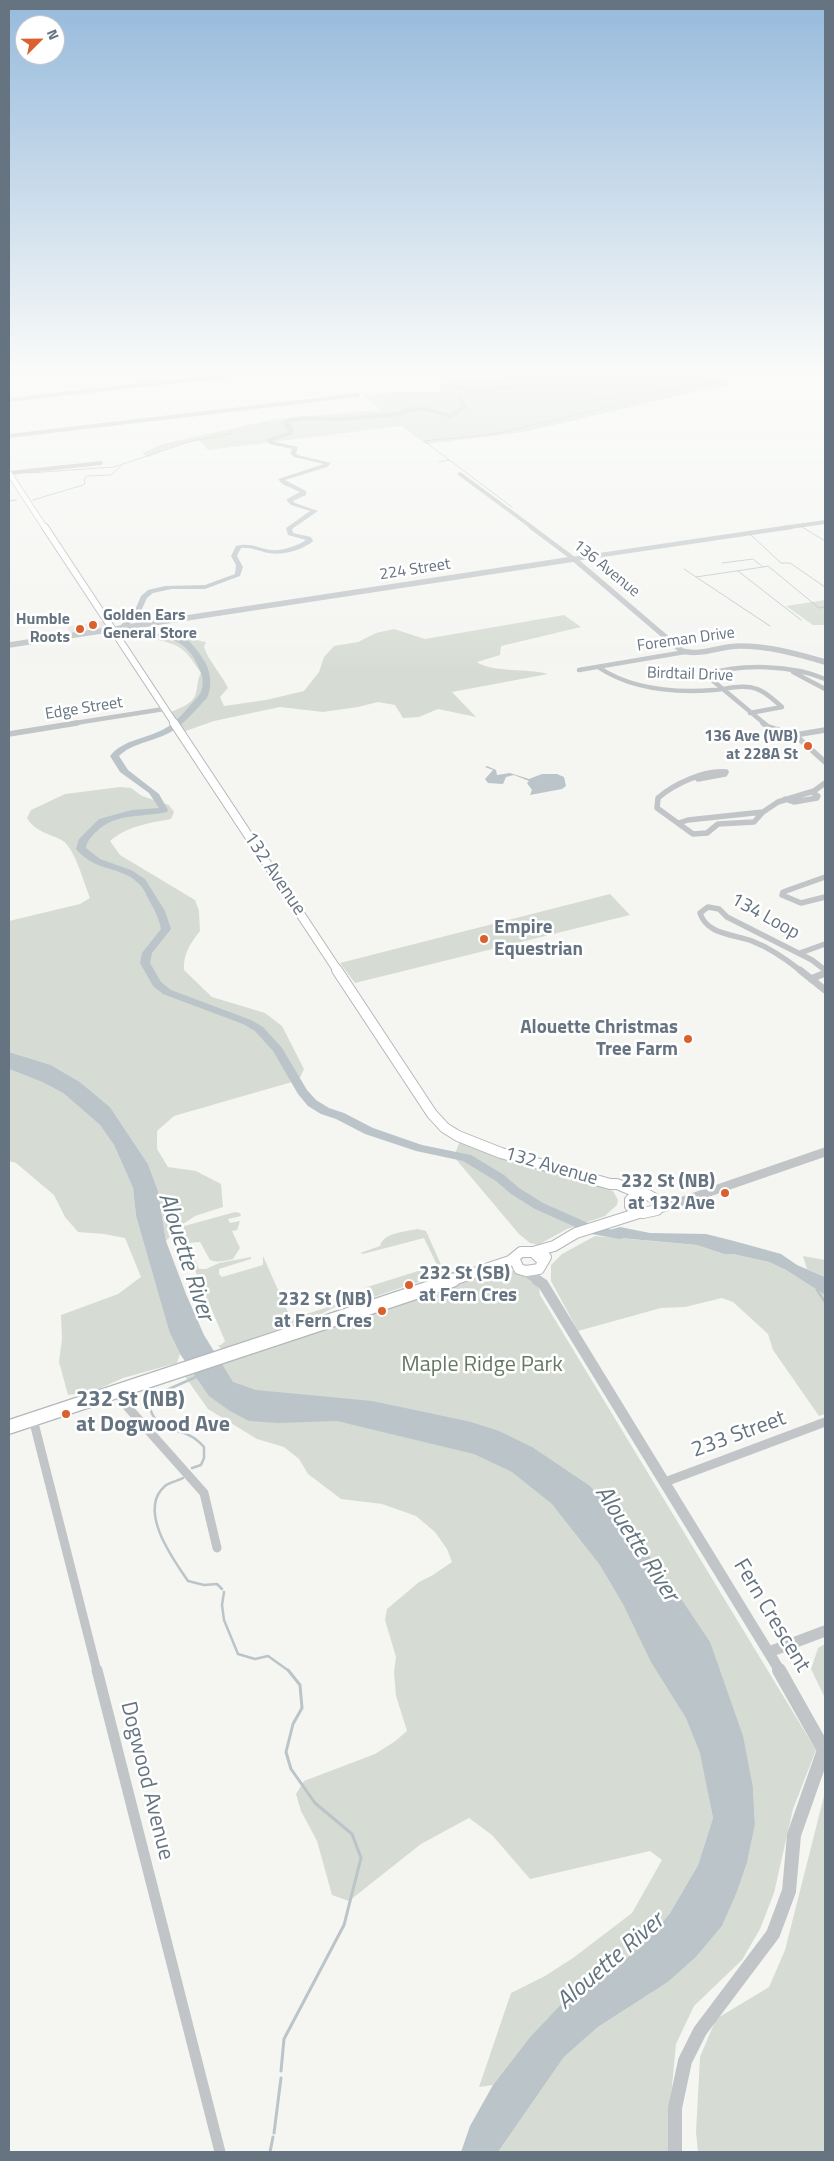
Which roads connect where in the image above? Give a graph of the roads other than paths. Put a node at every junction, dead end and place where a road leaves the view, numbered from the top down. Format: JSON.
{"nodes":[{"id":1,"x":9,"y":473,"type":"edge"},
{"id":2,"x":460,"y":474,"type":"dead end"},
{"id":3,"x":825,"y":522,"type":"edge"},
{"id":4,"x":574,"y":559,"type":"junction"},
{"id":5,"x":130,"y":628,"type":"joint"},
{"id":6,"x":116,"y":630,"type":"junction"},
{"id":7,"x":9,"y":645,"type":"edge"},
{"id":8,"x":685,"y":652,"type":"junction"},
{"id":9,"x":825,"y":662,"type":"edge"},
{"id":10,"x":598,"y":667,"type":"junction"},
{"id":11,"x":579,"y":670,"type":"dead end"},
{"id":12,"x":790,"y":670,"type":"junction"},
{"id":13,"x":825,"y":679,"type":"edge"},
{"id":14,"x":825,"y":689,"type":"edge"},
{"id":15,"x":723,"y":690,"type":"junction"},
{"id":16,"x":164,"y":708,"type":"junction"},
{"id":17,"x":750,"y":713,"type":"junction"},
{"id":18,"x":825,"y":730,"type":"edge"},
{"id":19,"x":9,"y":734,"type":"edge"},
{"id":20,"x":795,"y":736,"type":"junction"},
{"id":21,"x":825,"y":761,"type":"edge"},
{"id":22,"x":726,"y":772,"type":"dead end"},
{"id":23,"x":825,"y":783,"type":"edge"},
{"id":24,"x":763,"y":812,"type":"junction"},
{"id":25,"x":679,"y":823,"type":"junction"},
{"id":26,"x":825,"y":877,"type":"edge"},
{"id":27,"x":825,"y":897,"type":"edge"},
{"id":28,"x":825,"y":944,"type":"edge"},
{"id":29,"x":800,"y":954,"type":"junction"},
{"id":30,"x":825,"y":972,"type":"edge"},
{"id":31,"x":811,"y":979,"type":"junction"},
{"id":32,"x":825,"y":990,"type":"edge"},
{"id":33,"x":825,"y":1152,"type":"edge"},
{"id":34,"x":610,"y":1184,"type":"junction"},
{"id":35,"x":641,"y":1194,"type":"junction"},
{"id":36,"x":654,"y":1197,"type":"junction"},
{"id":37,"x":684,"y":1200,"type":"junction"},
{"id":38,"x":633,"y":1206,"type":"junction"},
{"id":39,"x":657,"y":1210,"type":"junction"},
{"id":40,"x":554,"y":1246,"type":"junction"},
{"id":41,"x":533,"y":1252,"type":"junction"},
{"id":42,"x":542,"y":1264,"type":"junction"},
{"id":43,"x":519,"y":1266,"type":"junction"},
{"id":44,"x":543,"y":1284,"type":"junction"},
{"id":45,"x":118,"y":1391,"type":"junction"},
{"id":46,"x":33,"y":1419,"type":"junction"},
{"id":47,"x":825,"y":1422,"type":"edge"},
{"id":48,"x":9,"y":1428,"type":"edge"},
{"id":49,"x":665,"y":1482,"type":"junction"},
{"id":50,"x":217,"y":1548,"type":"dead end"},
{"id":51,"x":825,"y":1631,"type":"edge"},
{"id":52,"x":769,"y":1652,"type":"junction"},
{"id":53,"x":825,"y":1750,"type":"edge"},
{"id":54,"x":220,"y":2152,"type":"edge"},
{"id":55,"x":675,"y":2152,"type":"edge"}],
"edges":[{"from":1,"to":6,"type":"main road","name":"132 Avenue"},
{"from":2,"to":4,"type":"street","name":"136 Avenue"},
{"from":3,"to":4,"type":"street","name":"224 Street"},
{"from":4,"to":5,"type":"street","name":"224 Street"},
{"from":4,"to":8,"type":"street","name":"136 Avenue"},
{"from":5,"to":6,"type":"street","name":"224 Street"},
{"from":6,"to":7,"type":"street","name":"224 Street"},
{"from":6,"to":16,"type":"main road","name":"132 Avenue"},
{"from":8,"to":9,"type":"street","name":"Foreman Drive"},
{"from":8,"to":10,"type":"street","name":"Foreman Drive"},
{"from":10,"to":11,"type":"street","name":"Foreman Drive"},
{"from":10,"to":15,"type":"street","name":"Birdtail Drive"},
{"from":12,"to":13,"type":"street"},
{"from":12,"to":14,"type":"street"},
{"from":12,"to":15,"type":"street"},
{"from":15,"to":17,"type":"street"},
{"from":15,"to":17,"type":"street","name":"Birdtail Drive"},
{"from":16,"to":19,"type":"street","name":"Edge Street"},
{"from":16,"to":34,"type":"main road","name":"132 Avenue"},
{"from":17,"to":20,"type":"street"},
{"from":18,"to":20,"type":"street"},
{"from":20,"to":21,"type":"street"},
{"from":22,"to":25,"type":"street"},
{"from":23,"to":24,"type":"street"},
{"from":24,"to":25,"type":"street"},
{"from":24,"to":25,"type":"street"},
{"from":26,"to":27,"type":"street"},
{"from":28,"to":29,"type":"street"},
{"from":29,"to":30,"type":"street","name":"134 Loop"},
{"from":29,"to":31,"type":"street","name":"134 Loop"},
{"from":30,"to":31,"type":"street","name":"134 Loop"},
{"from":31,"to":32,"type":"street","name":"134 Loop"},
{"from":33,"to":37,"type":"street"},
{"from":34,"to":35,"type":"main road","name":"132 Avenue"},
{"from":34,"to":38,"type":"main road","name":"132 Avenue"},
{"from":35,"to":36,"type":"main road","name":"132 Avenue"},
{"from":35,"to":38,"type":"main road"},
{"from":36,"to":37,"type":"street"},
{"from":36,"to":39,"type":"main road"},
{"from":37,"to":39,"type":"street"},
{"from":38,"to":39,"type":"main road"},
{"from":38,"to":40,"type":"main road"},
{"from":40,"to":41,"type":"main road"},
{"from":40,"to":42,"type":"main road"},
{"from":41,"to":42,"type":"main road"},
{"from":41,"to":43,"type":"main road"},
{"from":42,"to":43,"type":"main road"},
{"from":42,"to":44,"type":"street","name":"Fern Crescent"},
{"from":43,"to":44,"type":"street","name":"Fern Crescent"},
{"from":43,"to":45,"type":"main road"},
{"from":44,"to":49,"type":"street","name":"Fern Crescent"},
{"from":45,"to":46,"type":"main road"},
{"from":45,"to":50,"type":"street"},
{"from":46,"to":48,"type":"main road"},
{"from":46,"to":54,"type":"street","name":"Dogwood Avenue"},
{"from":47,"to":49,"type":"street","name":"233 Street"},
{"from":49,"to":52,"type":"street","name":"Fern Crescent"},
{"from":51,"to":52,"type":"street"},
{"from":52,"to":53,"type":"street","name":"Fern Crescent"},
{"from":53,"to":55,"type":"street","name":"Fern Crescent"}]}
